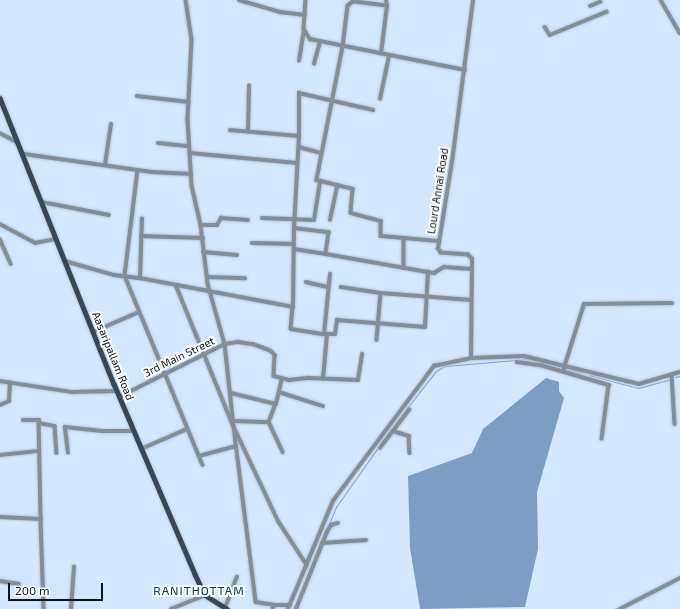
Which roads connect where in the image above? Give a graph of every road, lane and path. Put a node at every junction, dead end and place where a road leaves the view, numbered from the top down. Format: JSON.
{"nodes":[{"id":1,"x":186,"y":0,"type":"edge"},
{"id":2,"x":239,"y":0,"type":"edge"},
{"id":3,"x":306,"y":0,"type":"edge"},
{"id":4,"x":386,"y":0,"type":"edge"},
{"id":5,"x":473,"y":0,"type":"edge"},
{"id":6,"x":661,"y":0,"type":"edge"},
{"id":7,"x":600,"y":2,"type":"dead end"},
{"id":8,"x":387,"y":6,"type":"junction"},
{"id":9,"x":590,"y":6,"type":"dead end"},
{"id":10,"x":606,"y":12,"type":"dead end"},
{"id":11,"x":305,"y":15,"type":"junction"},
{"id":12,"x":545,"y":27,"type":"dead end"},
{"id":13,"x":304,"y":29,"type":"junction"},
{"id":14,"x":680,"y":33,"type":"edge"},
{"id":15,"x":320,"y":42,"type":"junction"},
{"id":16,"x":343,"y":47,"type":"junction"},
{"id":17,"x":381,"y":54,"type":"junction"},
{"id":18,"x":389,"y":56,"type":"junction"},
{"id":19,"x":299,"y":61,"type":"dead end"},
{"id":20,"x":314,"y":64,"type":"dead end"},
{"id":21,"x":465,"y":70,"type":"junction"},
{"id":22,"x":249,"y":86,"type":"dead end"},
{"id":23,"x":137,"y":96,"type":"dead end"},
{"id":24,"x":0,"y":98,"type":"edge"},
{"id":25,"x":380,"y":99,"type":"dead end"},
{"id":26,"x":332,"y":100,"type":"junction"},
{"id":27,"x":189,"y":102,"type":"junction"},
{"id":28,"x":373,"y":110,"type":"dead end"},
{"id":29,"x":111,"y":124,"type":"dead end"},
{"id":30,"x":230,"y":130,"type":"dead end"},
{"id":31,"x":248,"y":132,"type":"junction"},
{"id":32,"x":0,"y":133,"type":"edge"},
{"id":33,"x":299,"y":136,"type":"junction"},
{"id":34,"x":18,"y":142,"type":"junction"},
{"id":35,"x":158,"y":143,"type":"dead end"},
{"id":36,"x":189,"y":146,"type":"junction"},
{"id":37,"x":299,"y":147,"type":"junction"},
{"id":38,"x":321,"y":152,"type":"junction"},
{"id":39,"x":190,"y":153,"type":"junction"},
{"id":40,"x":24,"y":154,"type":"junction"},
{"id":41,"x":298,"y":163,"type":"junction"},
{"id":42,"x":106,"y":165,"type":"junction"},
{"id":43,"x":138,"y":170,"type":"junction"},
{"id":44,"x":191,"y":174,"type":"junction"},
{"id":45,"x":320,"y":183,"type":"junction"},
{"id":46,"x":337,"y":186,"type":"junction"},
{"id":47,"x":42,"y":202,"type":"junction"},
{"id":48,"x":109,"y":215,"type":"dead end"},
{"id":49,"x":262,"y":218,"type":"dead end"},
{"id":50,"x":142,"y":219,"type":"dead end"},
{"id":51,"x":248,"y":220,"type":"dead end"},
{"id":52,"x":295,"y":220,"type":"junction"},
{"id":53,"x":330,"y":220,"type":"dead end"},
{"id":54,"x":0,"y":224,"type":"edge"},
{"id":55,"x":201,"y":225,"type":"junction"},
{"id":56,"x":294,"y":228,"type":"junction"},
{"id":57,"x":141,"y":236,"type":"junction"},
{"id":58,"x":202,"y":238,"type":"junction"},
{"id":59,"x":404,"y":238,"type":"junction"},
{"id":60,"x":0,"y":239,"type":"edge"},
{"id":61,"x":56,"y":239,"type":"junction"},
{"id":62,"x":439,"y":241,"type":"junction"},
{"id":63,"x":252,"y":243,"type":"dead end"},
{"id":64,"x":294,"y":244,"type":"junction"},
{"id":65,"x":294,"y":249,"type":"junction"},
{"id":66,"x":203,"y":252,"type":"junction"},
{"id":67,"x":326,"y":254,"type":"junction"},
{"id":68,"x":237,"y":255,"type":"dead end"},
{"id":69,"x":65,"y":261,"type":"junction"},
{"id":70,"x":11,"y":264,"type":"dead end"},
{"id":71,"x":404,"y":268,"type":"junction"},
{"id":72,"x":472,"y":269,"type":"junction"},
{"id":73,"x":428,"y":272,"type":"junction"},
{"id":74,"x":330,"y":274,"type":"dead end"},
{"id":75,"x":125,"y":276,"type":"junction"},
{"id":76,"x":207,"y":276,"type":"junction"},
{"id":77,"x":140,"y":278,"type":"junction"},
{"id":78,"x":245,"y":278,"type":"dead end"},
{"id":79,"x":306,"y":282,"type":"dead end"},
{"id":80,"x":176,"y":285,"type":"junction"},
{"id":81,"x":328,"y":287,"type":"junction"},
{"id":82,"x":341,"y":287,"type":"dead end"},
{"id":83,"x":211,"y":292,"type":"junction"},
{"id":84,"x":381,"y":293,"type":"junction"},
{"id":85,"x":427,"y":298,"type":"junction"},
{"id":86,"x":471,"y":300,"type":"junction"},
{"id":87,"x":672,"y":303,"type":"dead end"},
{"id":88,"x":293,"y":307,"type":"junction"},
{"id":89,"x":139,"y":312,"type":"junction"},
{"id":90,"x":376,"y":324,"type":"junction"},
{"id":91,"x":93,"y":332,"type":"junction"},
{"id":92,"x":325,"y":334,"type":"junction"},
{"id":93,"x":376,"y":340,"type":"dead end"},
{"id":94,"x":225,"y":344,"type":"junction"},
{"id":95,"x":203,"y":354,"type":"junction"},
{"id":96,"x":362,"y":354,"type":"dead end"},
{"id":97,"x":471,"y":358,"type":"junction"},
{"id":98,"x":517,"y":362,"type":"dead end"},
{"id":99,"x":565,"y":365,"type":"junction"},
{"id":100,"x":586,"y":370,"type":"junction"},
{"id":101,"x":563,"y":371,"type":"junction"},
{"id":102,"x":680,"y":372,"type":"edge"},
{"id":103,"x":164,"y":374,"type":"junction"},
{"id":104,"x":672,"y":375,"type":"junction"},
{"id":105,"x":584,"y":377,"type":"junction"},
{"id":106,"x":282,"y":379,"type":"junction"},
{"id":107,"x":323,"y":379,"type":"junction"},
{"id":108,"x":0,"y":381,"type":"edge"},
{"id":109,"x":10,"y":383,"type":"junction"},
{"id":110,"x":116,"y":391,"type":"junction"},
{"id":111,"x":231,"y":392,"type":"junction"},
{"id":112,"x":279,"y":392,"type":"junction"},
{"id":113,"x":119,"y":397,"type":"junction"},
{"id":114,"x":276,"y":404,"type":"junction"},
{"id":115,"x":0,"y":405,"type":"edge"},
{"id":116,"x":323,"y":406,"type":"dead end"},
{"id":117,"x":409,"y":410,"type":"dead end"},
{"id":118,"x":23,"y":420,"type":"dead end"},
{"id":119,"x":233,"y":421,"type":"junction"},
{"id":120,"x":269,"y":422,"type":"junction"},
{"id":121,"x":39,"y":423,"type":"junction"},
{"id":122,"x":675,"y":424,"type":"dead end"},
{"id":123,"x":388,"y":425,"type":"junction"},
{"id":124,"x":56,"y":426,"type":"junction"},
{"id":125,"x":65,"y":427,"type":"junction"},
{"id":126,"x":234,"y":427,"type":"junction"},
{"id":127,"x":187,"y":429,"type":"junction"},
{"id":128,"x":133,"y":430,"type":"junction"},
{"id":129,"x":394,"y":430,"type":"junction"},
{"id":130,"x":602,"y":439,"type":"dead end"},
{"id":131,"x":236,"y":446,"type":"junction"},
{"id":132,"x":380,"y":448,"type":"dead end"},
{"id":133,"x":141,"y":449,"type":"junction"},
{"id":134,"x":40,"y":451,"type":"junction"},
{"id":135,"x":283,"y":452,"type":"dead end"},
{"id":136,"x":57,"y":453,"type":"dead end"},
{"id":137,"x":68,"y":453,"type":"dead end"},
{"id":138,"x":410,"y":453,"type":"dead end"},
{"id":139,"x":0,"y":455,"type":"edge"},
{"id":140,"x":199,"y":456,"type":"junction"},
{"id":141,"x":203,"y":465,"type":"dead end"},
{"id":142,"x":0,"y":517,"type":"edge"},
{"id":143,"x":41,"y":519,"type":"junction"},
{"id":144,"x":338,"y":523,"type":"dead end"},
{"id":145,"x":366,"y":540,"type":"dead end"},
{"id":146,"x":322,"y":543,"type":"junction"},
{"id":147,"x":306,"y":565,"type":"junction"},
{"id":148,"x":74,"y":567,"type":"dead end"},
{"id":149,"x":303,"y":573,"type":"junction"},
{"id":150,"x":309,"y":576,"type":"junction"},
{"id":151,"x":237,"y":577,"type":"dead end"},
{"id":152,"x":680,"y":578,"type":"edge"},
{"id":153,"x":0,"y":581,"type":"edge"},
{"id":154,"x":19,"y":584,"type":"dead end"},
{"id":155,"x":205,"y":595,"type":"junction"},
{"id":156,"x":292,"y":601,"type":"junction"},
{"id":157,"x":299,"y":604,"type":"junction"},
{"id":158,"x":274,"y":607,"type":"edge"},
{"id":159,"x":289,"y":607,"type":"edge"},
{"id":160,"x":44,"y":609,"type":"edge"},
{"id":161,"x":72,"y":609,"type":"edge"},
{"id":162,"x":171,"y":609,"type":"edge"},
{"id":163,"x":226,"y":609,"type":"edge"},
{"id":164,"x":296,"y":609,"type":"edge"},
{"id":165,"x":620,"y":609,"type":"edge"}],
"edges":[{"from":1,"to":27,"type":"street"},
{"from":2,"to":11,"type":"street"},
{"from":3,"to":11,"type":"street"},
{"from":4,"to":8,"type":"street"},
{"from":5,"to":21,"type":"street","name":"Lourd Annai Road"},
{"from":6,"to":14,"type":"street"},
{"from":7,"to":9,"type":"street"},
{"from":8,"to":16,"type":"street"},
{"from":8,"to":17,"type":"street"},
{"from":10,"to":12,"type":"street"},
{"from":11,"to":13,"type":"street"},
{"from":13,"to":15,"type":"street"},
{"from":13,"to":19,"type":"street"},
{"from":15,"to":16,"type":"street"},
{"from":15,"to":20,"type":"street"},
{"from":16,"to":17,"type":"street"},
{"from":16,"to":26,"type":"street"},
{"from":17,"to":18,"type":"street"},
{"from":18,"to":21,"type":"street"},
{"from":18,"to":25,"type":"street"},
{"from":21,"to":62,"type":"street","name":"Lourd Annai Road"},
{"from":22,"to":31,"type":"street"},
{"from":23,"to":27,"type":"street"},
{"from":24,"to":34,"type":"main road","name":"Aasaripallam Road"},
{"from":26,"to":28,"type":"street"},
{"from":26,"to":33,"type":"street"},
{"from":26,"to":38,"type":"street"},
{"from":27,"to":36,"type":"street"},
{"from":29,"to":42,"type":"street"},
{"from":30,"to":31,"type":"street"},
{"from":31,"to":33,"type":"street"},
{"from":32,"to":34,"type":"street"},
{"from":33,"to":37,"type":"street"},
{"from":34,"to":40,"type":"main road","name":"Aasaripallam Road"},
{"from":35,"to":36,"type":"street"},
{"from":36,"to":39,"type":"street"},
{"from":37,"to":38,"type":"street"},
{"from":37,"to":41,"type":"street"},
{"from":38,"to":45,"type":"street"},
{"from":39,"to":41,"type":"street"},
{"from":39,"to":44,"type":"street"},
{"from":40,"to":42,"type":"street"},
{"from":40,"to":47,"type":"main road","name":"Aasaripallam Road"},
{"from":41,"to":52,"type":"street"},
{"from":42,"to":43,"type":"street"},
{"from":43,"to":44,"type":"street"},
{"from":43,"to":75,"type":"street"},
{"from":44,"to":55,"type":"street"},
{"from":45,"to":46,"type":"street"},
{"from":45,"to":52,"type":"street"},
{"from":46,"to":53,"type":"street"},
{"from":46,"to":59,"type":"street"},
{"from":47,"to":48,"type":"street"},
{"from":47,"to":61,"type":"main road","name":"Aasaripallam Road"},
{"from":49,"to":52,"type":"street"},
{"from":50,"to":57,"type":"street"},
{"from":51,"to":55,"type":"street"},
{"from":52,"to":56,"type":"street"},
{"from":54,"to":61,"type":"street"},
{"from":55,"to":58,"type":"street"},
{"from":56,"to":64,"type":"street"},
{"from":56,"to":67,"type":"street"},
{"from":57,"to":58,"type":"street"},
{"from":57,"to":77,"type":"street"},
{"from":58,"to":66,"type":"street"},
{"from":59,"to":62,"type":"street"},
{"from":59,"to":71,"type":"street"},
{"from":60,"to":70,"type":"street"},
{"from":61,"to":69,"type":"main road","name":"Aasaripallam Road"},
{"from":62,"to":72,"type":"street","name":"Lourd Annai Road"},
{"from":63,"to":64,"type":"street"},
{"from":64,"to":65,"type":"street"},
{"from":65,"to":67,"type":"street"},
{"from":65,"to":88,"type":"street"},
{"from":66,"to":68,"type":"street"},
{"from":66,"to":76,"type":"street"},
{"from":67,"to":71,"type":"street"},
{"from":69,"to":75,"type":"street"},
{"from":69,"to":91,"type":"main road","name":"Aasaripallam Road"},
{"from":71,"to":73,"type":"street"},
{"from":72,"to":73,"type":"street"},
{"from":72,"to":86,"type":"street"},
{"from":73,"to":85,"type":"street"},
{"from":74,"to":81,"type":"street"},
{"from":75,"to":77,"type":"street"},
{"from":75,"to":89,"type":"street"},
{"from":76,"to":78,"type":"street"},
{"from":76,"to":83,"type":"street"},
{"from":77,"to":80,"type":"street"},
{"from":79,"to":81,"type":"street"},
{"from":80,"to":83,"type":"street"},
{"from":80,"to":95,"type":"street"},
{"from":81,"to":92,"type":"street"},
{"from":82,"to":84,"type":"street"},
{"from":83,"to":88,"type":"street"},
{"from":83,"to":94,"type":"street"},
{"from":84,"to":85,"type":"street"},
{"from":84,"to":90,"type":"street"},
{"from":85,"to":86,"type":"street"},
{"from":85,"to":90,"type":"street"},
{"from":86,"to":97,"type":"street"},
{"from":87,"to":99,"type":"street"},
{"from":88,"to":92,"type":"street"},
{"from":89,"to":91,"type":"street"},
{"from":89,"to":103,"type":"street"},
{"from":90,"to":92,"type":"street"},
{"from":90,"to":93,"type":"street"},
{"from":91,"to":110,"type":"main road","name":"Aasaripallam Road"},
{"from":92,"to":107,"type":"street"},
{"from":94,"to":95,"type":"street","name":"3rd Main Street"},
{"from":94,"to":106,"type":"street"},
{"from":94,"to":111,"type":"street"},
{"from":95,"to":103,"type":"street","name":"3rd Main Street"},
{"from":95,"to":119,"type":"street"},
{"from":96,"to":107,"type":"street"},
{"from":97,"to":99,"type":"street"},
{"from":97,"to":123,"type":"street"},
{"from":98,"to":101,"type":"street"},
{"from":99,"to":100,"type":"street"},
{"from":99,"to":101,"type":"street"},
{"from":100,"to":104,"type":"street"},
{"from":100,"to":105,"type":"street"},
{"from":101,"to":105,"type":"street"},
{"from":102,"to":104,"type":"street"},
{"from":103,"to":113,"type":"street","name":"3rd Main Street"},
{"from":103,"to":127,"type":"street"},
{"from":104,"to":122,"type":"street"},
{"from":105,"to":130,"type":"street"},
{"from":106,"to":107,"type":"street"},
{"from":106,"to":112,"type":"street"},
{"from":108,"to":109,"type":"street"},
{"from":109,"to":110,"type":"street"},
{"from":109,"to":115,"type":"street"},
{"from":110,"to":113,"type":"main road","name":"Aasaripallam Road"},
{"from":111,"to":114,"type":"street"},
{"from":111,"to":119,"type":"street"},
{"from":112,"to":114,"type":"street"},
{"from":112,"to":116,"type":"street"},
{"from":113,"to":128,"type":"main road","name":"Aasaripallam Road"},
{"from":114,"to":120,"type":"street"},
{"from":117,"to":129,"type":"street"},
{"from":118,"to":121,"type":"street"},
{"from":119,"to":120,"type":"street"},
{"from":119,"to":126,"type":"street"},
{"from":120,"to":135,"type":"street"},
{"from":121,"to":124,"type":"street"},
{"from":121,"to":134,"type":"street"},
{"from":123,"to":129,"type":"street"},
{"from":123,"to":147,"type":"street"},
{"from":124,"to":125,"type":"street"},
{"from":124,"to":136,"type":"street"},
{"from":125,"to":128,"type":"street"},
{"from":125,"to":137,"type":"street"},
{"from":126,"to":131,"type":"street"},
{"from":126,"to":147,"type":"street"},
{"from":127,"to":133,"type":"street"},
{"from":127,"to":140,"type":"street"},
{"from":128,"to":133,"type":"main road","name":"Aasaripallam Road"},
{"from":129,"to":132,"type":"street"},
{"from":129,"to":138,"type":"street"},
{"from":131,"to":140,"type":"street"},
{"from":131,"to":158,"type":"street"},
{"from":133,"to":155,"type":"main road","name":"Aasaripallam Road"},
{"from":134,"to":139,"type":"street"},
{"from":134,"to":143,"type":"street"},
{"from":140,"to":141,"type":"street"},
{"from":142,"to":143,"type":"street"},
{"from":143,"to":160,"type":"street"},
{"from":144,"to":146,"type":"street"},
{"from":145,"to":146,"type":"street"},
{"from":146,"to":150,"type":"street"},
{"from":147,"to":149,"type":"street"},
{"from":148,"to":161,"type":"street"},
{"from":149,"to":150,"type":"street"},
{"from":149,"to":156,"type":"street"},
{"from":150,"to":157,"type":"street"},
{"from":151,"to":163,"type":"street"},
{"from":152,"to":165,"type":"street"},
{"from":153,"to":154,"type":"street"},
{"from":155,"to":162,"type":"street"},
{"from":155,"to":163,"type":"main road"},
{"from":156,"to":157,"type":"street"},
{"from":156,"to":159,"type":"street"},
{"from":157,"to":164,"type":"street"},
{"from":158,"to":159,"type":"street"}]}
